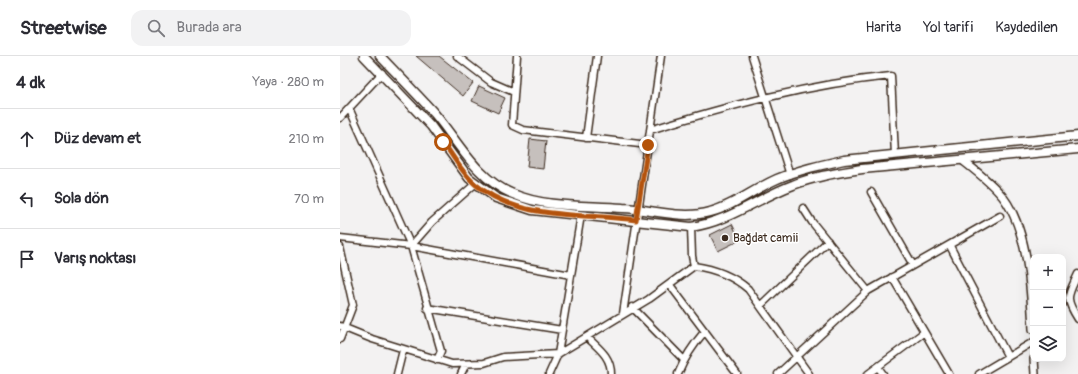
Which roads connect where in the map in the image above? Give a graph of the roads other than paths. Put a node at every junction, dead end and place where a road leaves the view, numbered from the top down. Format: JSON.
{"nodes":[{"id":1,"x":364,"y":56,"type":"edge"},
{"id":2,"x":380,"y":56,"type":"edge"},
{"id":3,"x":457,"y":56,"type":"edge"},
{"id":4,"x":517,"y":56,"type":"edge"},
{"id":5,"x":597,"y":56,"type":"edge"},
{"id":6,"x":661,"y":56,"type":"edge"},
{"id":7,"x":752,"y":56,"type":"edge"},
{"id":8,"x":382,"y":73,"type":"junction"},
{"id":9,"x":514,"y":92,"type":"junction"},
{"id":10,"x":766,"y":99,"type":"junction"},
{"id":11,"x":349,"y":108,"type":"junction"},
{"id":12,"x":340,"y":118,"type":"edge"},
{"id":13,"x":650,"y":130,"type":"junction"},
{"id":14,"x":1078,"y":136,"type":"edge"},
{"id":15,"x":586,"y":138,"type":"junction"},
{"id":16,"x":648,"y":145,"type":"junction"},
{"id":17,"x":1078,"y":150,"type":"edge"},
{"id":18,"x":895,"y":155,"type":"junction"},
{"id":19,"x":962,"y":160,"type":"junction"},
{"id":20,"x":790,"y":175,"type":"junction"},
{"id":21,"x":475,"y":184,"type":"junction"},
{"id":22,"x":870,"y":192,"type":"dead end"},
{"id":23,"x":803,"y":208,"type":"dead end"},
{"id":24,"x":638,"y":209,"type":"junction"},
{"id":25,"x":581,"y":215,"type":"junction"},
{"id":26,"x":1000,"y":216,"type":"dead end"},
{"id":27,"x":636,"y":220,"type":"junction"},
{"id":28,"x":691,"y":227,"type":"junction"},
{"id":29,"x":340,"y":238,"type":"edge"},
{"id":30,"x":828,"y":241,"type":"junction"},
{"id":31,"x":411,"y":246,"type":"junction"},
{"id":32,"x":950,"y":246,"type":"junction"},
{"id":33,"x":340,"y":247,"type":"edge"},
{"id":34,"x":913,"y":265,"type":"junction"},
{"id":35,"x":694,"y":266,"type":"junction"},
{"id":36,"x":1078,"y":274,"type":"edge"},
{"id":37,"x":571,"y":275,"type":"junction"},
{"id":38,"x":892,"y":277,"type":"junction"},
{"id":39,"x":670,"y":285,"type":"junction"},
{"id":40,"x":868,"y":291,"type":"junction"},
{"id":41,"x":761,"y":305,"type":"junction"},
{"id":42,"x":632,"y":307,"type":"junction"},
{"id":43,"x":427,"y":308,"type":"junction"},
{"id":44,"x":623,"y":314,"type":"junction"},
{"id":45,"x":1078,"y":319,"type":"edge"},
{"id":46,"x":342,"y":326,"type":"edge"},
{"id":47,"x":1033,"y":326,"type":"edge"},
{"id":48,"x":562,"y":330,"type":"junction"},
{"id":49,"x":705,"y":331,"type":"junction"},
{"id":50,"x":923,"y":333,"type":"junction"},
{"id":51,"x":587,"y":336,"type":"junction"},
{"id":52,"x":340,"y":339,"type":"edge"},
{"id":53,"x":1030,"y":344,"type":"edge"},
{"id":54,"x":403,"y":350,"type":"junction"},
{"id":55,"x":558,"y":354,"type":"junction"},
{"id":56,"x":798,"y":357,"type":"junction"},
{"id":57,"x":1008,"y":357,"type":"junction"},
{"id":58,"x":437,"y":360,"type":"junction"},
{"id":59,"x":684,"y":360,"type":"junction"},
{"id":60,"x":1034,"y":362,"type":"edge"},
{"id":61,"x":466,"y":364,"type":"junction"},
{"id":62,"x":878,"y":367,"type":"junction"},
{"id":63,"x":397,"y":374,"type":"edge"},
{"id":64,"x":461,"y":374,"type":"edge"},
{"id":65,"x":549,"y":374,"type":"edge"},
{"id":66,"x":611,"y":374,"type":"edge"},
{"id":67,"x":678,"y":374,"type":"edge"},
{"id":68,"x":736,"y":374,"type":"edge"},
{"id":69,"x":778,"y":374,"type":"edge"},
{"id":70,"x":809,"y":374,"type":"edge"},
{"id":71,"x":868,"y":374,"type":"edge"},
{"id":72,"x":883,"y":374,"type":"edge"},
{"id":73,"x":949,"y":374,"type":"edge"},
{"id":74,"x":979,"y":374,"type":"edge"},
{"id":75,"x":1035,"y":374,"type":"edge"}],
"edges":[{"from":1,"to":8,"type":"main road"},
{"from":2,"to":24,"type":"main road"},
{"from":3,"to":9,"type":"street"},
{"from":4,"to":9,"type":"street"},
{"from":5,"to":15,"type":"street"},
{"from":6,"to":13,"type":"street"},
{"from":7,"to":10,"type":"street"},
{"from":8,"to":11,"type":"street"},
{"from":8,"to":21,"type":"main road"},
{"from":9,"to":15,"type":"street"},
{"from":10,"to":13,"type":"street"},
{"from":10,"to":18,"type":"street"},
{"from":10,"to":20,"type":"street"},
{"from":11,"to":12,"type":"street"},
{"from":11,"to":31,"type":"street"},
{"from":13,"to":16,"type":"street"},
{"from":14,"to":18,"type":"main road"},
{"from":15,"to":16,"type":"street"},
{"from":16,"to":24,"type":"street"},
{"from":17,"to":19,"type":"main road"},
{"from":18,"to":20,"type":"main road"},
{"from":19,"to":28,"type":"main road"},
{"from":19,"to":47,"type":"street"},
{"from":20,"to":24,"type":"main road"},
{"from":21,"to":25,"type":"main road"},
{"from":21,"to":31,"type":"street"},
{"from":22,"to":34,"type":"street"},
{"from":23,"to":30,"type":"street"},
{"from":24,"to":27,"type":"street"},
{"from":25,"to":27,"type":"main road"},
{"from":25,"to":37,"type":"street"},
{"from":26,"to":32,"type":"street"},
{"from":27,"to":28,"type":"main road"},
{"from":27,"to":44,"type":"street"},
{"from":28,"to":35,"type":"street"},
{"from":29,"to":31,"type":"street"},
{"from":30,"to":40,"type":"street"},
{"from":30,"to":41,"type":"street"},
{"from":31,"to":37,"type":"street"},
{"from":31,"to":43,"type":"street"},
{"from":32,"to":34,"type":"street"},
{"from":32,"to":57,"type":"street"},
{"from":33,"to":46,"type":"street"},
{"from":34,"to":38,"type":"street"},
{"from":35,"to":39,"type":"street"},
{"from":35,"to":41,"type":"street"},
{"from":36,"to":45,"type":"street"},
{"from":37,"to":48,"type":"street"},
{"from":38,"to":40,"type":"street"},
{"from":38,"to":50,"type":"street"},
{"from":39,"to":42,"type":"street"},
{"from":39,"to":49,"type":"street"},
{"from":40,"to":56,"type":"street"},
{"from":41,"to":56,"type":"street"},
{"from":42,"to":44,"type":"street"},
{"from":42,"to":59,"type":"street"},
{"from":43,"to":48,"type":"street"},
{"from":43,"to":58,"type":"street"},
{"from":44,"to":51,"type":"street"},
{"from":46,"to":52,"type":"street"},
{"from":46,"to":54,"type":"street"},
{"from":48,"to":55,"type":"street"},
{"from":49,"to":59,"type":"street"},
{"from":49,"to":68,"type":"street"},
{"from":50,"to":62,"type":"street"},
{"from":50,"to":73,"type":"street"},
{"from":51,"to":55,"type":"street"},
{"from":51,"to":66,"type":"street"},
{"from":53,"to":57,"type":"street"},
{"from":54,"to":58,"type":"street"},
{"from":54,"to":63,"type":"street"},
{"from":55,"to":61,"type":"street"},
{"from":55,"to":65,"type":"street"},
{"from":56,"to":69,"type":"street"},
{"from":56,"to":70,"type":"street"},
{"from":57,"to":74,"type":"street"},
{"from":58,"to":61,"type":"street"},
{"from":59,"to":67,"type":"street"},
{"from":60,"to":75,"type":"street"},
{"from":61,"to":64,"type":"street"},
{"from":62,"to":71,"type":"street"},
{"from":62,"to":72,"type":"street"}]}
